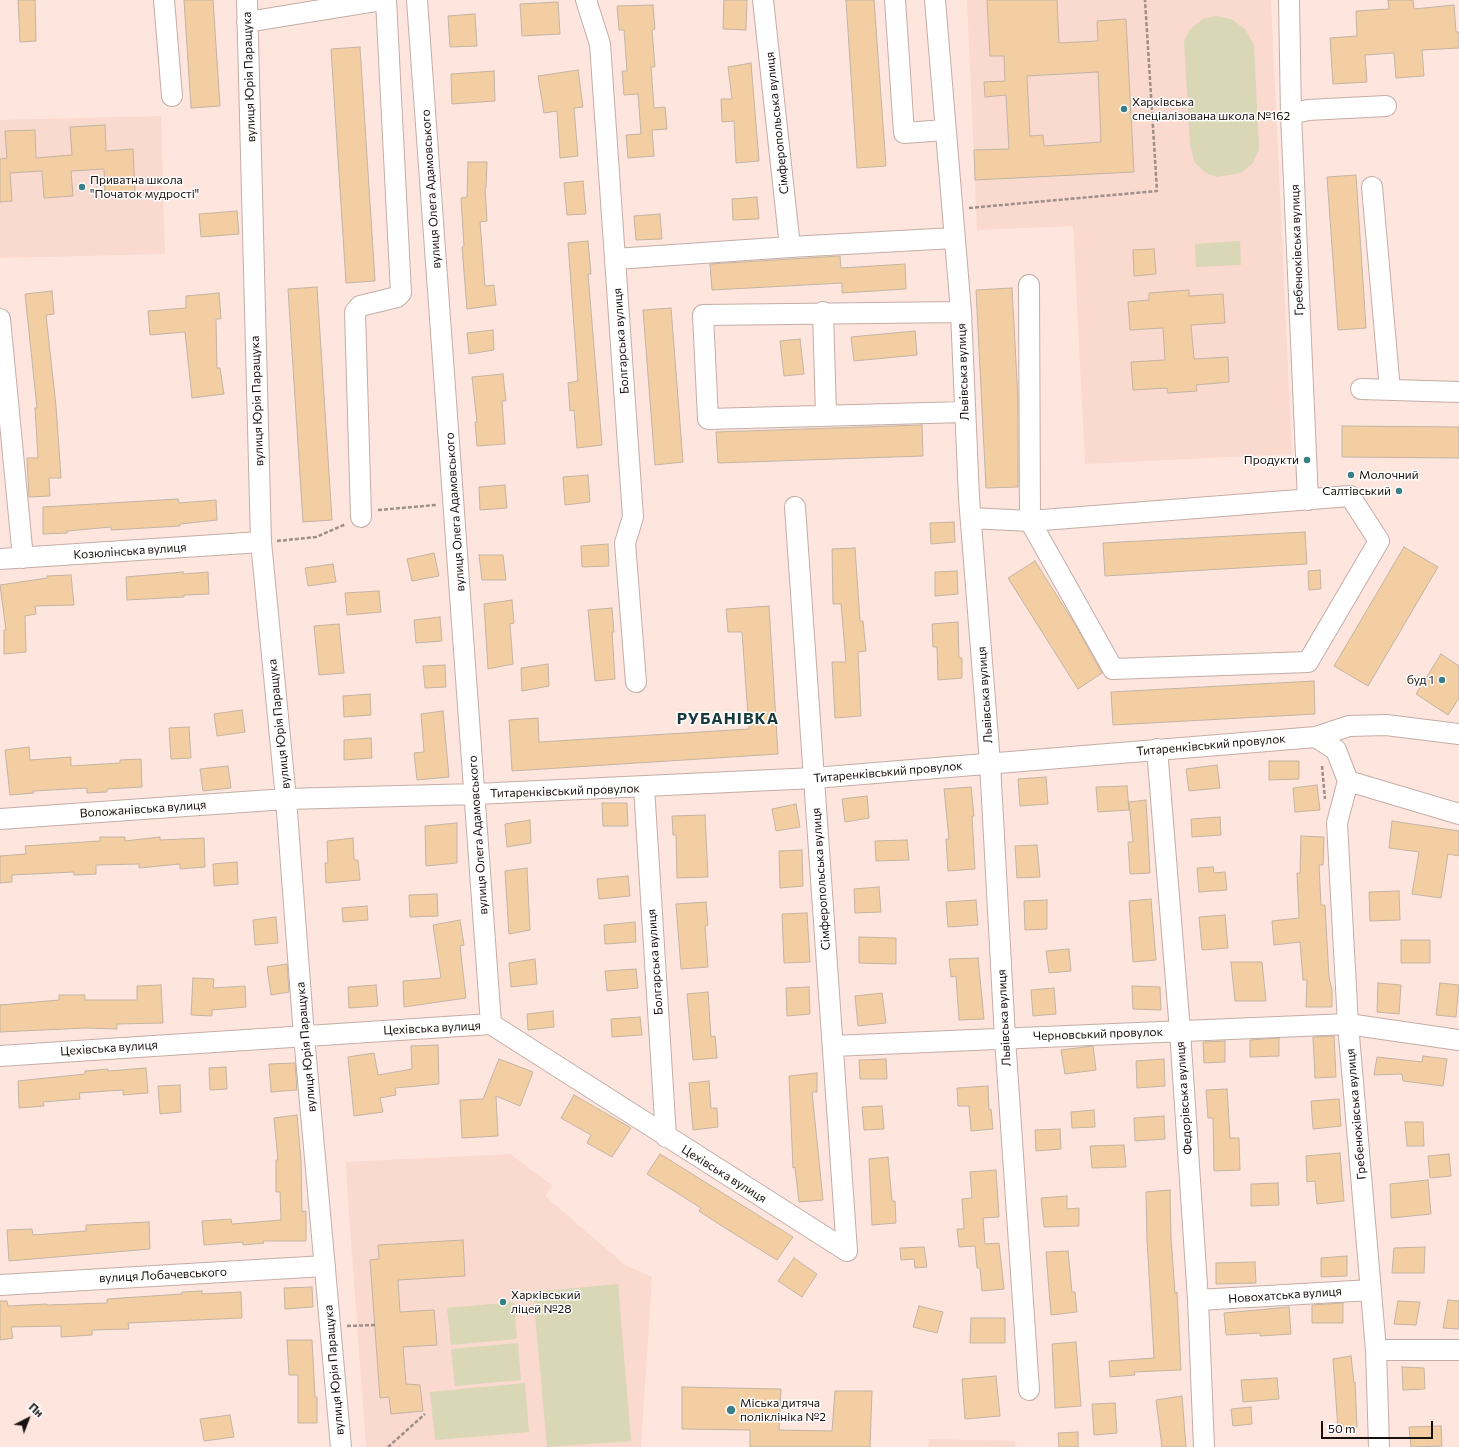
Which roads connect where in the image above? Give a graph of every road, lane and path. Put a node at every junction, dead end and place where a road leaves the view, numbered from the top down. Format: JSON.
{"nodes":[{"id":1,"x":164,"y":0,"type":"edge"},
{"id":2,"x":247,"y":0,"type":"edge"},
{"id":3,"x":384,"y":0,"type":"edge"},
{"id":4,"x":417,"y":0,"type":"edge"},
{"id":5,"x":586,"y":0,"type":"edge"},
{"id":6,"x":763,"y":0,"type":"edge"},
{"id":7,"x":895,"y":0,"type":"edge"},
{"id":8,"x":935,"y":0,"type":"edge"},
{"id":9,"x":1145,"y":0,"type":"edge"},
{"id":10,"x":1289,"y":0,"type":"edge"},
{"id":11,"x":247,"y":22,"type":"junction"},
{"id":12,"x":172,"y":96,"type":"dead end"},
{"id":13,"x":1386,"y":106,"type":"dead end"},
{"id":14,"x":1291,"y":114,"type":"junction"},
{"id":15,"x":944,"y":130,"type":"junction"},
{"id":16,"x":1372,"y":187,"type":"dead end"},
{"id":17,"x":952,"y":209,"type":"junction"},
{"id":18,"x":954,"y":238,"type":"junction"},
{"id":19,"x":790,"y":247,"type":"junction"},
{"id":20,"x":615,"y":259,"type":"junction"},
{"id":21,"x":1029,"y":285,"type":"dead end"},
{"id":22,"x":823,"y":312,"type":"junction"},
{"id":23,"x":961,"y":312,"type":"junction"},
{"id":24,"x":0,"y":319,"type":"edge"},
{"id":25,"x":1361,"y":389,"type":"dead end"},
{"id":26,"x":1390,"y":390,"type":"junction"},
{"id":27,"x":1459,"y":392,"type":"edge"},
{"id":28,"x":964,"y":412,"type":"junction"},
{"id":29,"x":826,"y":415,"type":"junction"},
{"id":30,"x":1308,"y":500,"type":"junction"},
{"id":31,"x":795,"y":507,"type":"dead end"},
{"id":32,"x":361,"y":517,"type":"dead end"},
{"id":33,"x":971,"y":518,"type":"junction"},
{"id":34,"x":1030,"y":521,"type":"junction"},
{"id":35,"x":261,"y":542,"type":"junction"},
{"id":36,"x":23,"y":558,"type":"junction"},
{"id":37,"x":0,"y":559,"type":"edge"},
{"id":38,"x":636,"y":682,"type":"dead end"},
{"id":39,"x":1459,"y":734,"type":"edge"},
{"id":40,"x":1316,"y":737,"type":"junction"},
{"id":41,"x":1157,"y":750,"type":"junction"},
{"id":42,"x":990,"y":763,"type":"junction"},
{"id":43,"x":814,"y":778,"type":"junction"},
{"id":44,"x":1348,"y":781,"type":"junction"},
{"id":45,"x":644,"y":787,"type":"junction"},
{"id":46,"x":476,"y":794,"type":"junction"},
{"id":47,"x":286,"y":799,"type":"junction"},
{"id":48,"x":1459,"y":814,"type":"edge"},
{"id":49,"x":0,"y":819,"type":"edge"},
{"id":50,"x":491,"y":1024,"type":"junction"},
{"id":51,"x":1348,"y":1024,"type":"junction"},
{"id":52,"x":1180,"y":1031,"type":"junction"},
{"id":53,"x":304,"y":1036,"type":"junction"},
{"id":54,"x":1005,"y":1038,"type":"junction"},
{"id":55,"x":1459,"y":1040,"type":"edge"},
{"id":56,"x":833,"y":1046,"type":"junction"},
{"id":57,"x":0,"y":1056,"type":"edge"},
{"id":58,"x":666,"y":1137,"type":"junction"},
{"id":59,"x":847,"y":1251,"type":"joint"},
{"id":60,"x":325,"y":1266,"type":"junction"},
{"id":61,"x":0,"y":1285,"type":"edge"},
{"id":62,"x":1371,"y":1290,"type":"junction"},
{"id":63,"x":1198,"y":1300,"type":"junction"},
{"id":64,"x":375,"y":1325,"type":"dead end"},
{"id":65,"x":331,"y":1327,"type":"junction"},
{"id":66,"x":1376,"y":1350,"type":"junction"},
{"id":67,"x":1459,"y":1350,"type":"edge"},
{"id":68,"x":1029,"y":1390,"type":"dead end"},
{"id":69,"x":425,"y":1414,"type":"dead end"},
{"id":70,"x":341,"y":1447,"type":"edge"},
{"id":71,"x":388,"y":1447,"type":"edge"},
{"id":72,"x":1204,"y":1447,"type":"edge"},
{"id":73,"x":1379,"y":1447,"type":"edge"}],
"edges":[{"from":1,"to":12,"type":"street"},
{"from":2,"to":11,"type":"street","name":"вулиця Юрія Паращука"},
{"from":3,"to":11,"type":"street"},
{"from":3,"to":32,"type":"street"},
{"from":4,"to":46,"type":"street","name":"вулиця Олега Адамовського"},
{"from":5,"to":20,"type":"street","name":"Болгарська вулиця"},
{"from":6,"to":19,"type":"street","name":"Сімферопольська вулиця"},
{"from":7,"to":15,"type":"street"},
{"from":8,"to":15,"type":"street","name":"Львівська вулиця"},
{"from":9,"to":17,"type":"path"},
{"from":10,"to":14,"type":"street","name":"Гребенюківська вулиця"},
{"from":11,"to":35,"type":"street","name":"вулиця Юрія Паращука"},
{"from":13,"to":14,"type":"street"},
{"from":14,"to":30,"type":"street","name":"Гребенюківська вулиця"},
{"from":15,"to":17,"type":"street","name":"Львівська вулиця"},
{"from":16,"to":26,"type":"street"},
{"from":17,"to":18,"type":"street","name":"Львівська вулиця"},
{"from":18,"to":19,"type":"street"},
{"from":18,"to":23,"type":"street","name":"Львівська вулиця"},
{"from":19,"to":20,"type":"street"},
{"from":20,"to":38,"type":"street","name":"Болгарська вулиця"},
{"from":21,"to":34,"type":"street"},
{"from":22,"to":23,"type":"street"},
{"from":22,"to":29,"type":"street"},
{"from":22,"to":29,"type":"street"},
{"from":23,"to":28,"type":"street","name":"Львівська вулиця"},
{"from":24,"to":36,"type":"street"},
{"from":25,"to":26,"type":"street"},
{"from":26,"to":27,"type":"street"},
{"from":28,"to":29,"type":"street"},
{"from":28,"to":33,"type":"street","name":"Львівська вулиця"},
{"from":30,"to":34,"type":"street"},
{"from":30,"to":34,"type":"street"},
{"from":31,"to":43,"type":"street","name":"Сімферопольська вулиця"},
{"from":33,"to":34,"type":"street"},
{"from":33,"to":42,"type":"street","name":"Львівська вулиця"},
{"from":35,"to":36,"type":"street","name":"Козюлінська вулиця"},
{"from":35,"to":47,"type":"street","name":"вулиця Юрія Паращука"},
{"from":36,"to":37,"type":"street","name":"Козюлінська вулиця"},
{"from":39,"to":40,"type":"street","name":"Титаренківський провулок"},
{"from":40,"to":41,"type":"street","name":"Титаренківський провулок"},
{"from":40,"to":44,"type":"street"},
{"from":41,"to":42,"type":"street","name":"Титаренківський провулок"},
{"from":41,"to":52,"type":"street","name":"Федорівська вулиця"},
{"from":42,"to":43,"type":"street","name":"Титаренківський провулок"},
{"from":42,"to":54,"type":"street","name":"Львівська вулиця"},
{"from":43,"to":45,"type":"street","name":"Титаренківський провулок"},
{"from":43,"to":56,"type":"street","name":"Сімферопольська вулиця"},
{"from":44,"to":48,"type":"street"},
{"from":44,"to":51,"type":"street","name":"Гребенюківська вулиця"},
{"from":45,"to":46,"type":"street","name":"Титаренківський провулок"},
{"from":45,"to":58,"type":"street","name":"Болгарська вулиця"},
{"from":46,"to":47,"type":"street","name":"Титаренківський провулок"},
{"from":46,"to":50,"type":"street","name":"вулиця Олега Адамовського"},
{"from":47,"to":49,"type":"street","name":"Воложанівська вулиця"},
{"from":47,"to":53,"type":"street","name":"вулиця Юрія Паращука"},
{"from":50,"to":53,"type":"street","name":"Цехівська вулиця"},
{"from":50,"to":58,"type":"street","name":"Цехівська вулиця"},
{"from":51,"to":52,"type":"street","name":"Черновський провулок"},
{"from":51,"to":55,"type":"street","name":"Черновський провулок"},
{"from":51,"to":62,"type":"street","name":"Гребенюківська вулиця"},
{"from":52,"to":54,"type":"street","name":"Черновський провулок"},
{"from":52,"to":63,"type":"street","name":"Федорівська вулиця"},
{"from":53,"to":57,"type":"street","name":"Цехівська вулиця"},
{"from":53,"to":60,"type":"street","name":"вулиця Юрія Паращука"},
{"from":54,"to":56,"type":"street","name":"Черновський провулок"},
{"from":54,"to":68,"type":"street","name":"Львівська вулиця"},
{"from":56,"to":59,"type":"street","name":"Сімферопольська вулиця"},
{"from":58,"to":59,"type":"street","name":"Цехівська вулиця"},
{"from":60,"to":61,"type":"street","name":"вулиця Лобачевського"},
{"from":60,"to":65,"type":"street","name":"вулиця Юрія Паращука"},
{"from":62,"to":63,"type":"street","name":"Новохатська вулиця"},
{"from":62,"to":66,"type":"street","name":"Гребенюківська вулиця"},
{"from":63,"to":72,"type":"street","name":"Федорівська вулиця"},
{"from":64,"to":65,"type":"path"},
{"from":65,"to":70,"type":"street","name":"вулиця Юрія Паращука"},
{"from":66,"to":67,"type":"street"},
{"from":66,"to":73,"type":"street","name":"Гребенюківська вулиця"},
{"from":69,"to":71,"type":"path"}]}
